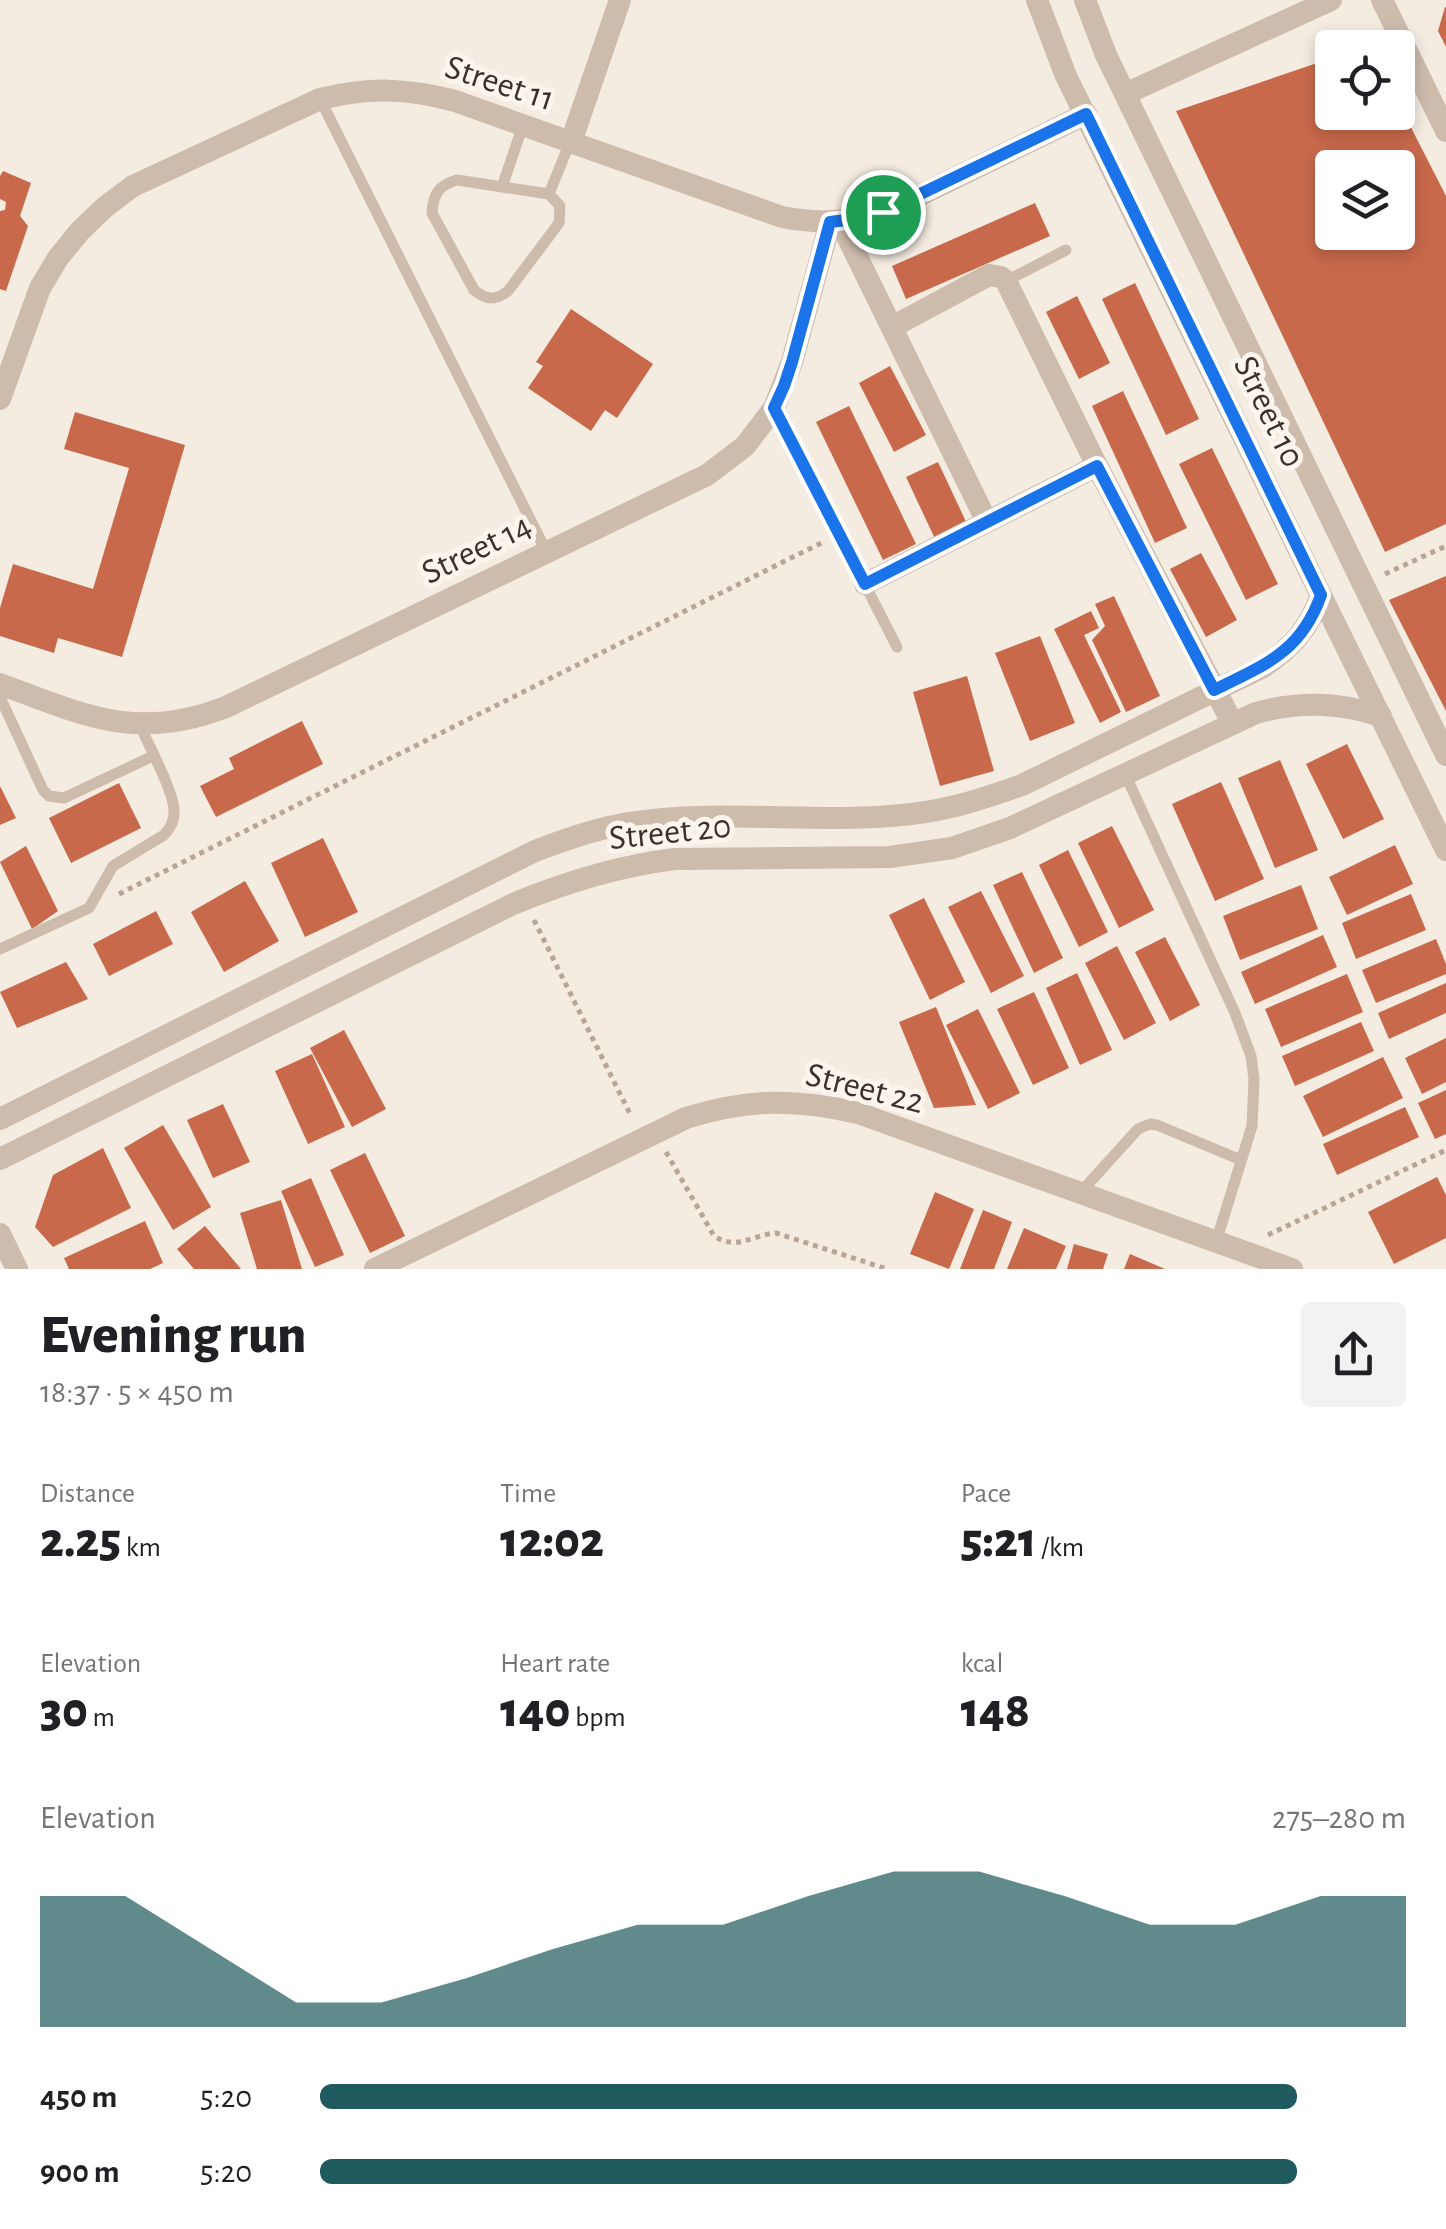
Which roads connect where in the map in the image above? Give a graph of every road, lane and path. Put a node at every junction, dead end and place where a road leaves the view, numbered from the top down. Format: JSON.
{"nodes":[{"id":1,"x":620,"y":0,"type":"edge"},
{"id":2,"x":1037,"y":0,"type":"edge"},
{"id":3,"x":1085,"y":0,"type":"edge"},
{"id":4,"x":1332,"y":0,"type":"edge"},
{"id":5,"x":1382,"y":0,"type":"edge"},
{"id":6,"x":1126,"y":94,"type":"junction"},
{"id":7,"x":320,"y":98,"type":"junction"},
{"id":8,"x":1086,"y":114,"type":"junction"},
{"id":9,"x":523,"y":125,"type":"junction"},
{"id":10,"x":1446,"y":131,"type":"edge"},
{"id":11,"x":571,"y":142,"type":"junction"},
{"id":12,"x":502,"y":187,"type":"junction"},
{"id":13,"x":549,"y":194,"type":"junction"},
{"id":14,"x":835,"y":222,"type":"junction"},
{"id":15,"x":1066,"y":250,"type":"dead end"},
{"id":16,"x":1006,"y":281,"type":"junction"},
{"id":17,"x":1218,"y":284,"type":"junction"},
{"id":18,"x":1179,"y":304,"type":"junction"},
{"id":19,"x":892,"y":327,"type":"junction"},
{"id":20,"x":0,"y":399,"type":"edge"},
{"id":21,"x":774,"y":408,"type":"junction"},
{"id":22,"x":1097,"y":466,"type":"junction"},
{"id":23,"x":988,"y":522,"type":"junction"},
{"id":24,"x":839,"y":534,"type":"junction"},
{"id":25,"x":1446,"y":546,"type":"edge"},
{"id":26,"x":547,"y":553,"type":"junction"},
{"id":27,"x":865,"y":584,"type":"junction"},
{"id":28,"x":1363,"y":584,"type":"junction"},
{"id":29,"x":1321,"y":595,"type":"junction"},
{"id":30,"x":898,"y":647,"type":"dead end"},
{"id":31,"x":0,"y":684,"type":"edge"},
{"id":32,"x":1214,"y":690,"type":"junction"},
{"id":33,"x":0,"y":696,"type":"edge"},
{"id":34,"x":1381,"y":716,"type":"junction"},
{"id":35,"x":1232,"y":724,"type":"junction"},
{"id":36,"x":140,"y":725,"type":"junction"},
{"id":37,"x":1446,"y":755,"type":"edge"},
{"id":38,"x":153,"y":756,"type":"junction"},
{"id":39,"x":1125,"y":774,"type":"junction"},
{"id":40,"x":1446,"y":850,"type":"edge"},
{"id":41,"x":524,"y":899,"type":"junction"},
{"id":42,"x":89,"y":908,"type":"junction"},
{"id":43,"x":0,"y":950,"type":"edge"},
{"id":44,"x":131,"y":1054,"type":"junction"},
{"id":45,"x":148,"y":1086,"type":"junction"},
{"id":46,"x":0,"y":1119,"type":"edge"},
{"id":47,"x":648,"y":1135,"type":"junction"},
{"id":48,"x":1446,"y":1150,"type":"edge"},
{"id":49,"x":0,"y":1159,"type":"edge"},
{"id":50,"x":1241,"y":1160,"type":"junction"},
{"id":51,"x":1080,"y":1193,"type":"junction"},
{"id":52,"x":0,"y":1234,"type":"edge"},
{"id":53,"x":1227,"y":1246,"type":"junction"},
{"id":54,"x":17,"y":1269,"type":"edge"},
{"id":55,"x":375,"y":1269,"type":"edge"},
{"id":56,"x":887,"y":1269,"type":"edge"},
{"id":57,"x":1292,"y":1269,"type":"edge"}],
"edges":[{"from":1,"to":11,"type":"street"},
{"from":2,"to":8,"type":"street","name":"Street 10"},
{"from":3,"to":6,"type":"street","name":"Street 10"},
{"from":4,"to":6,"type":"street"},
{"from":5,"to":10,"type":"street"},
{"from":6,"to":17,"type":"street","name":"Street 10"},
{"from":7,"to":9,"type":"street","name":"Street 11"},
{"from":7,"to":20,"type":"street","name":"Street 11"},
{"from":7,"to":26,"type":"lane"},
{"from":8,"to":14,"type":"street","name":"Street 11"},
{"from":8,"to":18,"type":"street","name":"Street 10"},
{"from":9,"to":11,"type":"street","name":"Street 11"},
{"from":9,"to":12,"type":"lane"},
{"from":11,"to":13,"type":"lane"},
{"from":11,"to":14,"type":"street","name":"Street 11"},
{"from":12,"to":13,"type":"lane"},
{"from":12,"to":13,"type":"lane"},
{"from":14,"to":19,"type":"street"},
{"from":14,"to":21,"type":"street","name":"Street 14"},
{"from":15,"to":16,"type":"lane"},
{"from":16,"to":19,"type":"street"},
{"from":16,"to":22,"type":"street"},
{"from":17,"to":18,"type":"street"},
{"from":17,"to":28,"type":"street","name":"Street 10"},
{"from":18,"to":29,"type":"street","name":"Street 10"},
{"from":19,"to":23,"type":"street"},
{"from":21,"to":24,"type":"lane"},
{"from":21,"to":26,"type":"street","name":"Street 14"},
{"from":22,"to":23,"type":"street"},
{"from":22,"to":32,"type":"street"},
{"from":23,"to":27,"type":"street"},
{"from":24,"to":27,"type":"lane"},
{"from":24,"to":42,"type":"path"},
{"from":25,"to":28,"type":"path"},
{"from":26,"to":36,"type":"street","name":"Street 14"},
{"from":27,"to":30,"type":"lane"},
{"from":28,"to":37,"type":"street","name":"Street 10"},
{"from":29,"to":32,"type":"street","name":"Street 20"},
{"from":29,"to":34,"type":"street","name":"Street 10"},
{"from":31,"to":36,"type":"street","name":"Street 14"},
{"from":32,"to":35,"type":"street"},
{"from":32,"to":44,"type":"street","name":"Street 20"},
{"from":33,"to":38,"type":"lane"},
{"from":34,"to":35,"type":"street","name":"Street 20"},
{"from":34,"to":40,"type":"street","name":"Street 10"},
{"from":35,"to":39,"type":"street","name":"Street 20"},
{"from":36,"to":38,"type":"lane"},
{"from":38,"to":42,"type":"lane"},
{"from":39,"to":41,"type":"street","name":"Street 20"},
{"from":39,"to":50,"type":"lane"},
{"from":41,"to":45,"type":"street","name":"Street 20"},
{"from":41,"to":47,"type":"path"},
{"from":42,"to":43,"type":"lane"},
{"from":44,"to":45,"type":"street"},
{"from":44,"to":46,"type":"street","name":"Street 20"},
{"from":45,"to":49,"type":"street","name":"Street 20"},
{"from":47,"to":51,"type":"street","name":"Street 22"},
{"from":47,"to":55,"type":"street","name":"Street 22"},
{"from":47,"to":56,"type":"path"},
{"from":48,"to":53,"type":"path"},
{"from":50,"to":51,"type":"lane"},
{"from":50,"to":53,"type":"lane"},
{"from":51,"to":53,"type":"street","name":"Street 22"},
{"from":52,"to":54,"type":"street"},
{"from":53,"to":57,"type":"street","name":"Street 22"}]}
